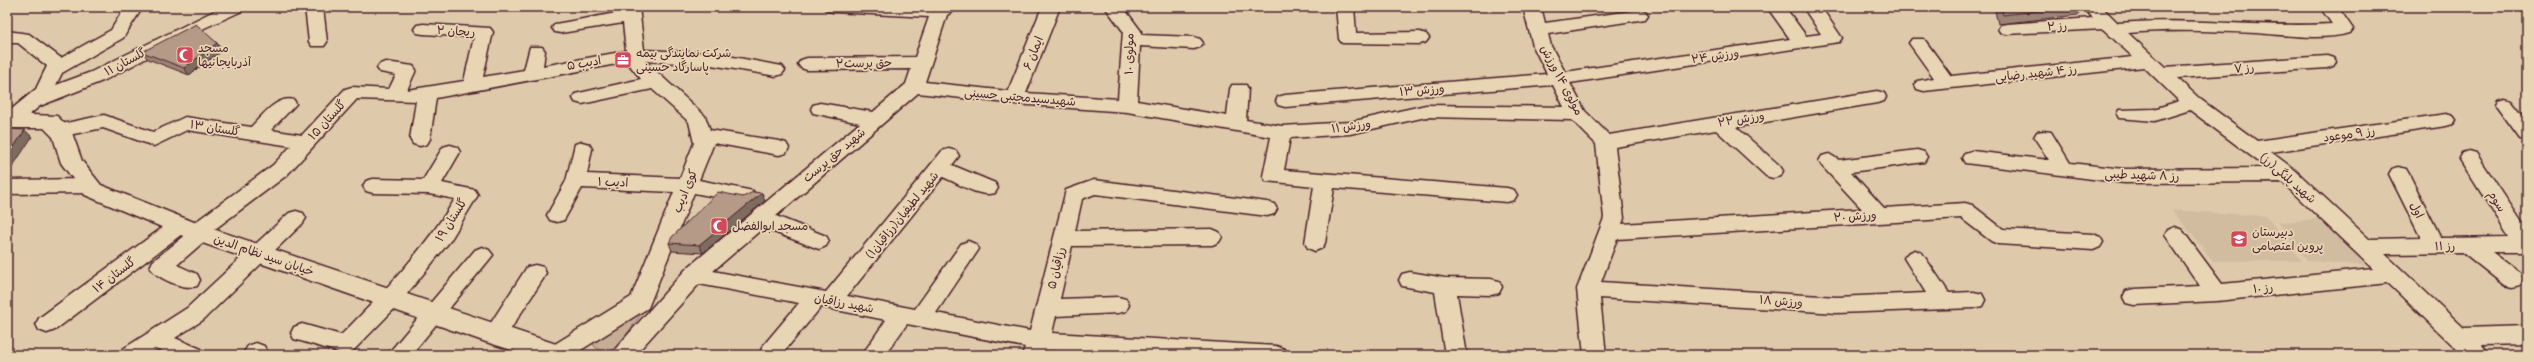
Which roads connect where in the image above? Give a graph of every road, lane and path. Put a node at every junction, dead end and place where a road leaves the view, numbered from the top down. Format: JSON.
{"nodes":[{"id":1,"x":134,"y":7,"type":"edge"},
{"id":2,"x":236,"y":7,"type":"edge"},
{"id":3,"x":314,"y":7,"type":"edge"},
{"id":4,"x":833,"y":7,"type":"edge"},
{"id":5,"x":1049,"y":7,"type":"edge"},
{"id":6,"x":1114,"y":7,"type":"edge"},
{"id":7,"x":1344,"y":7,"type":"edge"},
{"id":8,"x":1532,"y":7,"type":"edge"},
{"id":9,"x":1776,"y":7,"type":"edge"},
{"id":10,"x":1812,"y":7,"type":"edge"},
{"id":11,"x":2092,"y":7,"type":"edge"},
{"id":12,"x":2329,"y":7,"type":"edge"},
{"id":13,"x":855,"y":8,"type":"edge"},
{"id":14,"x":890,"y":8,"type":"edge"},
{"id":15,"x":945,"y":10,"type":"edge"},
{"id":16,"x":630,"y":12,"type":"edge"},
{"id":17,"x":1639,"y":15,"type":"dead end"},
{"id":18,"x":2110,"y":26,"type":"junction"},
{"id":19,"x":561,"y":28,"type":"dead end"},
{"id":20,"x":424,"y":29,"type":"dead end"},
{"id":21,"x":2007,"y":29,"type":"dead end"},
{"id":22,"x":1538,"y":30,"type":"junction"},
{"id":23,"x":7,"y":37,"type":"edge"},
{"id":24,"x":1420,"y":38,"type":"dead end"},
{"id":25,"x":1131,"y":40,"type":"junction"},
{"id":26,"x":318,"y":42,"type":"dead end"},
{"id":27,"x":1802,"y":43,"type":"junction"},
{"id":28,"x":1918,"y":43,"type":"dead end"},
{"id":29,"x":1194,"y":44,"type":"dead end"},
{"id":30,"x":536,"y":51,"type":"dead end"},
{"id":31,"x":635,"y":55,"type":"junction"},
{"id":32,"x":2327,"y":62,"type":"dead end"},
{"id":33,"x":922,"y":63,"type":"junction"},
{"id":34,"x":807,"y":64,"type":"dead end"},
{"id":35,"x":60,"y":66,"type":"junction"},
{"id":36,"x":2154,"y":67,"type":"junction"},
{"id":37,"x":386,"y":68,"type":"dead end"},
{"id":38,"x":776,"y":70,"type":"dead end"},
{"id":39,"x":533,"y":72,"type":"junction"},
{"id":40,"x":1559,"y":79,"type":"junction"},
{"id":41,"x":655,"y":82,"type":"junction"},
{"id":42,"x":1946,"y":82,"type":"junction"},
{"id":43,"x":472,"y":84,"type":"junction"},
{"id":44,"x":1924,"y":85,"type":"dead end"},
{"id":45,"x":914,"y":86,"type":"junction"},
{"id":46,"x":1239,"y":89,"type":"dead end"},
{"id":47,"x":427,"y":93,"type":"junction"},
{"id":48,"x":395,"y":96,"type":"junction"},
{"id":49,"x":1877,"y":97,"type":"dead end"},
{"id":50,"x":582,"y":98,"type":"dead end"},
{"id":51,"x":1015,"y":98,"type":"junction"},
{"id":52,"x":34,"y":101,"type":"junction"},
{"id":53,"x":1285,"y":101,"type":"dead end"},
{"id":54,"x":287,"y":104,"type":"dead end"},
{"id":55,"x":2193,"y":104,"type":"junction"},
{"id":56,"x":1126,"y":106,"type":"junction"},
{"id":57,"x":2505,"y":106,"type":"dead end"},
{"id":58,"x":820,"y":109,"type":"dead end"},
{"id":59,"x":1577,"y":114,"type":"junction"},
{"id":60,"x":2126,"y":114,"type":"dead end"},
{"id":61,"x":875,"y":119,"type":"junction"},
{"id":62,"x":9,"y":120,"type":"edge"},
{"id":63,"x":2446,"y":120,"type":"dead end"},
{"id":64,"x":1720,"y":123,"type":"junction"},
{"id":65,"x":1236,"y":124,"type":"junction"},
{"id":66,"x":59,"y":131,"type":"junction"},
{"id":67,"x":1282,"y":132,"type":"junction"},
{"id":68,"x":2527,"y":133,"type":"edge"},
{"id":69,"x":255,"y":134,"type":"junction"},
{"id":70,"x":702,"y":136,"type":"junction"},
{"id":71,"x":2044,"y":137,"type":"dead end"},
{"id":72,"x":420,"y":139,"type":"dead end"},
{"id":73,"x":306,"y":142,"type":"junction"},
{"id":74,"x":1606,"y":142,"type":"junction"},
{"id":75,"x":779,"y":148,"type":"dead end"},
{"id":76,"x":2253,"y":148,"type":"junction"},
{"id":77,"x":582,"y":149,"type":"dead end"},
{"id":78,"x":450,"y":152,"type":"dead end"},
{"id":79,"x":1917,"y":157,"type":"dead end"},
{"id":80,"x":1972,"y":158,"type":"dead end"},
{"id":81,"x":2469,"y":158,"type":"dead end"},
{"id":82,"x":2064,"y":169,"type":"junction"},
{"id":83,"x":1773,"y":171,"type":"dead end"},
{"id":84,"x":2399,"y":174,"type":"dead end"},
{"id":85,"x":2288,"y":175,"type":"junction"},
{"id":86,"x":576,"y":181,"type":"junction"},
{"id":87,"x":1325,"y":181,"type":"junction"},
{"id":88,"x":688,"y":185,"type":"junction"},
{"id":89,"x":90,"y":186,"type":"junction"},
{"id":90,"x":372,"y":186,"type":"dead end"},
{"id":91,"x":7,"y":187,"type":"edge"},
{"id":92,"x":429,"y":187,"type":"junction"},
{"id":93,"x":988,"y":188,"type":"dead end"},
{"id":94,"x":746,"y":196,"type":"edge"},
{"id":95,"x":1507,"y":196,"type":"dead end"},
{"id":96,"x":1267,"y":209,"type":"dead end"},
{"id":97,"x":1878,"y":214,"type":"junction"},
{"id":98,"x":557,"y":215,"type":"dead end"},
{"id":99,"x":296,"y":218,"type":"dead end"},
{"id":100,"x":759,"y":218,"type":"junction"},
{"id":101,"x":193,"y":230,"type":"junction"},
{"id":102,"x":1609,"y":232,"type":"junction"},
{"id":103,"x":2175,"y":235,"type":"dead end"},
{"id":104,"x":1063,"y":238,"type":"junction"},
{"id":105,"x":1212,"y":238,"type":"dead end"},
{"id":106,"x":819,"y":241,"type":"dead end"},
{"id":107,"x":2093,"y":242,"type":"dead end"},
{"id":108,"x":1315,"y":243,"type":"dead end"},
{"id":109,"x":2526,"y":244,"type":"edge"},
{"id":110,"x":2468,"y":245,"type":"junction"},
{"id":111,"x":2434,"y":246,"type":"junction"},
{"id":112,"x":2363,"y":247,"type":"junction"},
{"id":113,"x":968,"y":249,"type":"dead end"},
{"id":114,"x":258,"y":253,"type":"junction"},
{"id":115,"x":482,"y":255,"type":"dead end"},
{"id":116,"x":1915,"y":258,"type":"dead end"},
{"id":117,"x":535,"y":273,"type":"dead end"},
{"id":118,"x":2392,"y":274,"type":"junction"},
{"id":119,"x":694,"y":275,"type":"junction"},
{"id":120,"x":2512,"y":279,"type":"dead end"},
{"id":121,"x":189,"y":280,"type":"dead end"},
{"id":122,"x":1410,"y":280,"type":"dead end"},
{"id":123,"x":1445,"y":286,"type":"junction"},
{"id":124,"x":1491,"y":287,"type":"dead end"},
{"id":125,"x":1588,"y":289,"type":"junction"},
{"id":126,"x":2217,"y":293,"type":"junction"},
{"id":127,"x":2134,"y":297,"type":"dead end"},
{"id":128,"x":390,"y":299,"type":"junction"},
{"id":129,"x":824,"y":300,"type":"junction"},
{"id":130,"x":1942,"y":300,"type":"junction"},
{"id":131,"x":1974,"y":300,"type":"dead end"},
{"id":132,"x":640,"y":302,"type":"junction"},
{"id":133,"x":1118,"y":305,"type":"dead end"},
{"id":134,"x":1047,"y":308,"type":"junction"},
{"id":135,"x":663,"y":309,"type":"junction"},
{"id":136,"x":432,"y":313,"type":"junction"},
{"id":137,"x":911,"y":316,"type":"junction"},
{"id":138,"x":47,"y":324,"type":"dead end"},
{"id":139,"x":302,"y":333,"type":"dead end"},
{"id":140,"x":495,"y":335,"type":"junction"},
{"id":141,"x":2527,"y":335,"type":"edge"},
{"id":142,"x":2458,"y":337,"type":"junction"},
{"id":143,"x":156,"y":339,"type":"junction"},
{"id":144,"x":1036,"y":348,"type":"edge"},
{"id":145,"x":559,"y":354,"type":"edge"},
{"id":146,"x":770,"y":354,"type":"dead end"},
{"id":147,"x":131,"y":355,"type":"edge"},
{"id":148,"x":193,"y":355,"type":"edge"},
{"id":149,"x":398,"y":355,"type":"edge"},
{"id":150,"x":621,"y":355,"type":"edge"},
{"id":151,"x":872,"y":355,"type":"edge"},
{"id":152,"x":1276,"y":355,"type":"edge"},
{"id":153,"x":1456,"y":355,"type":"edge"},
{"id":154,"x":1595,"y":355,"type":"edge"},
{"id":155,"x":2478,"y":355,"type":"edge"}],
"edges":[{"from":1,"to":35,"type":"street"},
{"from":2,"to":52,"type":"street","name":"گلستان ۱۱"},
{"from":3,"to":26,"type":"street"},
{"from":4,"to":13,"type":"street"},
{"from":5,"to":51,"type":"street","name":"ایمان ۶"},
{"from":6,"to":25,"type":"street","name":"مولوی ۱۰"},
{"from":7,"to":24,"type":"street"},
{"from":8,"to":22,"type":"street","name":"مولوی ۱۴ ورزش"},
{"from":9,"to":27,"type":"street"},
{"from":10,"to":27,"type":"street","name":"ورزش ۲۴"},
{"from":11,"to":18,"type":"street","name":"شهید پلنگی(رز)"},
{"from":12,"to":18,"type":"street","name":"رز ۲"},
{"from":13,"to":14,"type":"street"},
{"from":14,"to":15,"type":"street"},
{"from":15,"to":33,"type":"street"},
{"from":16,"to":19,"type":"street"},
{"from":16,"to":31,"type":"street","name":"کوی ادیب"},
{"from":17,"to":22,"type":"street"},
{"from":18,"to":21,"type":"street","name":"رز ۲"},
{"from":18,"to":36,"type":"street","name":"شهید پلنگی(رز)"},
{"from":20,"to":43,"type":"street","name":"ریحان ۲"},
{"from":22,"to":40,"type":"street","name":"مولوی ۱۴ ورزش"},
{"from":23,"to":35,"type":"street"},
{"from":25,"to":29,"type":"street"},
{"from":25,"to":56,"type":"street","name":"مولوی ۱۰"},
{"from":27,"to":40,"type":"street","name":"ورزش ۲۴"},
{"from":28,"to":42,"type":"street"},
{"from":30,"to":39,"type":"street"},
{"from":31,"to":38,"type":"street","name":"ادیب ۵"},
{"from":31,"to":39,"type":"street","name":"ادیب ۵"},
{"from":31,"to":41,"type":"street","name":"کوی ادیب"},
{"from":32,"to":36,"type":"street","name":"رز ۷"},
{"from":33,"to":34,"type":"street","name":"حق پرست۲"},
{"from":33,"to":45,"type":"street"},
{"from":35,"to":52,"type":"street"},
{"from":36,"to":42,"type":"street","name":"رز ۴ شهید رضایی"},
{"from":36,"to":55,"type":"street","name":"شهید پلنگی(رز)"},
{"from":37,"to":48,"type":"street"},
{"from":39,"to":43,"type":"street","name":"گلستان ۱۵"},
{"from":40,"to":53,"type":"street","name":"ورزش ۱۳"},
{"from":40,"to":59,"type":"street","name":"مولوی ۱۴ ورزش"},
{"from":41,"to":50,"type":"street"},
{"from":41,"to":70,"type":"street","name":"کوی ادیب"},
{"from":42,"to":44,"type":"street","name":"رز ۴ شهید رضایی"},
{"from":43,"to":47,"type":"street","name":"گلستان ۱۵"},
{"from":45,"to":51,"type":"street","name":"شهیدسیدمجتبی حسینی"},
{"from":45,"to":61,"type":"street","name":"شهید حق پرست"},
{"from":46,"to":65,"type":"street"},
{"from":47,"to":48,"type":"street","name":"گلستان ۱۵"},
{"from":47,"to":72,"type":"street"},
{"from":48,"to":73,"type":"street","name":"گلستان ۱۵"},
{"from":49,"to":64,"type":"street","name":"ورزش ۲۲"},
{"from":51,"to":56,"type":"street","name":"شهیدسیدمجتبی حسینی"},
{"from":52,"to":62,"type":"street"},
{"from":54,"to":69,"type":"street"},
{"from":55,"to":60,"type":"street"},
{"from":55,"to":76,"type":"street","name":"شهید پلنگی(رز)"},
{"from":56,"to":65,"type":"street","name":"ورزش ۱۱"},
{"from":57,"to":68,"type":"street"},
{"from":58,"to":61,"type":"street"},
{"from":59,"to":67,"type":"street","name":"ورزش ۱۱"},
{"from":59,"to":74,"type":"street","name":"مولوی ۱۴ ورزش"},
{"from":61,"to":100,"type":"street","name":"شهید حق پرست"},
{"from":62,"to":66,"type":"main road"},
{"from":63,"to":76,"type":"street","name":"رز ۹ موعود"},
{"from":64,"to":74,"type":"street","name":"ورزش ۲۲"},
{"from":64,"to":83,"type":"street"},
{"from":65,"to":67,"type":"street","name":"ورزش ۱۱"},
{"from":66,"to":69,"type":"street","name":"گلستان ۱۳"},
{"from":66,"to":89,"type":"main road","name":"خیابان سید نظام الدین"},
{"from":67,"to":87,"type":"street"},
{"from":69,"to":73,"type":"street","name":"گلستان ۱۳"},
{"from":70,"to":75,"type":"street"},
{"from":70,"to":88,"type":"street","name":"کوی ادیب"},
{"from":71,"to":82,"type":"street"},
{"from":73,"to":101,"type":"street","name":"گلستان ۱۵"},
{"from":74,"to":102,"type":"street"},
{"from":76,"to":85,"type":"street","name":"شهید پلنگی(رز)"},
{"from":77,"to":86,"type":"street"},
{"from":78,"to":92,"type":"street"},
{"from":79,"to":97,"type":"street"},
{"from":80,"to":82,"type":"street","name":"رز ۸ شهید طیبی"},
{"from":81,"to":109,"type":"street","name":"سوم"},
{"from":82,"to":85,"type":"street","name":"رز ۸ شهید طیبی"},
{"from":84,"to":111,"type":"street","name":"اول"},
{"from":85,"to":112,"type":"street","name":"شهید پلنگی(رز)"},
{"from":86,"to":88,"type":"street","name":"ادیب ۱"},
{"from":86,"to":98,"type":"street"},
{"from":87,"to":95,"type":"street"},
{"from":87,"to":108,"type":"street"},
{"from":88,"to":94,"type":"street","name":"ادیب ۱"},
{"from":88,"to":132,"type":"street","name":"کوی ادیب"},
{"from":89,"to":91,"type":"street"},
{"from":89,"to":101,"type":"main road","name":"خیابان سید نظام الدین"},
{"from":90,"to":92,"type":"street","name":"گلستان ۱۹"},
{"from":92,"to":128,"type":"street","name":"گلستان ۱۹"},
{"from":93,"to":129,"type":"street","name":"شهید لطیفیان(رزاقیان۱)"},
{"from":96,"to":104,"type":"street","name":"رزاقیان ۵"},
{"from":97,"to":102,"type":"street","name":"ورزش ۲۰"},
{"from":97,"to":107,"type":"street","name":"ورزش ۲۰"},
{"from":99,"to":114,"type":"street"},
{"from":100,"to":106,"type":"street"},
{"from":100,"to":119,"type":"street","name":"شهید حق پرست"},
{"from":101,"to":114,"type":"main road","name":"خیابان سید نظام الدین"},
{"from":101,"to":121,"type":"street"},
{"from":101,"to":138,"type":"street","name":"گلستان ۱۴"},
{"from":102,"to":125,"type":"street"},
{"from":103,"to":126,"type":"street"},
{"from":104,"to":105,"type":"street"},
{"from":104,"to":134,"type":"street","name":"رزاقیان ۵"},
{"from":109,"to":110,"type":"street","name":"رز ۱۱"},
{"from":110,"to":111,"type":"street","name":"رز ۱۱"},
{"from":110,"to":120,"type":"street"},
{"from":111,"to":112,"type":"street","name":"رز ۱۱"},
{"from":112,"to":118,"type":"street","name":"شهید پلنگی(رز)"},
{"from":113,"to":137,"type":"street"},
{"from":114,"to":128,"type":"main road","name":"خیابان سید نظام الدین"},
{"from":114,"to":143,"type":"street"},
{"from":115,"to":136,"type":"street"},
{"from":116,"to":130,"type":"street"},
{"from":117,"to":140,"type":"street"},
{"from":118,"to":126,"type":"street","name":"رز ۱۰"},
{"from":118,"to":142,"type":"street","name":"شهید پلنگی(رز)"},
{"from":119,"to":129,"type":"street","name":"شهید رزاقیان"},
{"from":119,"to":135,"type":"street"},
{"from":122,"to":123,"type":"street"},
{"from":123,"to":124,"type":"street"},
{"from":123,"to":153,"type":"street"},
{"from":125,"to":130,"type":"street","name":"ورزش ۱۸"},
{"from":125,"to":154,"type":"street"},
{"from":126,"to":127,"type":"street","name":"رز ۱۰"},
{"from":128,"to":136,"type":"main road","name":"خیابان سید نظام الدین"},
{"from":128,"to":139,"type":"street"},
{"from":129,"to":137,"type":"street","name":"شهید رزاقیان"},
{"from":129,"to":146,"type":"street","name":"شهید لطیفیان(رزاقیان۱)"},
{"from":130,"to":131,"type":"street","name":"ورزش ۱۸"},
{"from":132,"to":135,"type":"street"},
{"from":132,"to":145,"type":"street"},
{"from":133,"to":134,"type":"street"},
{"from":134,"to":144,"type":"street","name":"رزاقیان ۵"},
{"from":135,"to":150,"type":"street"},
{"from":136,"to":140,"type":"main road","name":"خیابان سید نظام الدین"},
{"from":136,"to":149,"type":"street"},
{"from":137,"to":144,"type":"street","name":"شهید رزاقیان"},
{"from":137,"to":151,"type":"street"},
{"from":140,"to":145,"type":"main road","name":"خیابان سید نظام الدین"},
{"from":141,"to":142,"type":"street"},
{"from":142,"to":155,"type":"street","name":"شهید پلنگی(رز)"},
{"from":143,"to":147,"type":"street"},
{"from":143,"to":148,"type":"street"},
{"from":144,"to":152,"type":"street","name":"شهید رزاقیان"}]}
